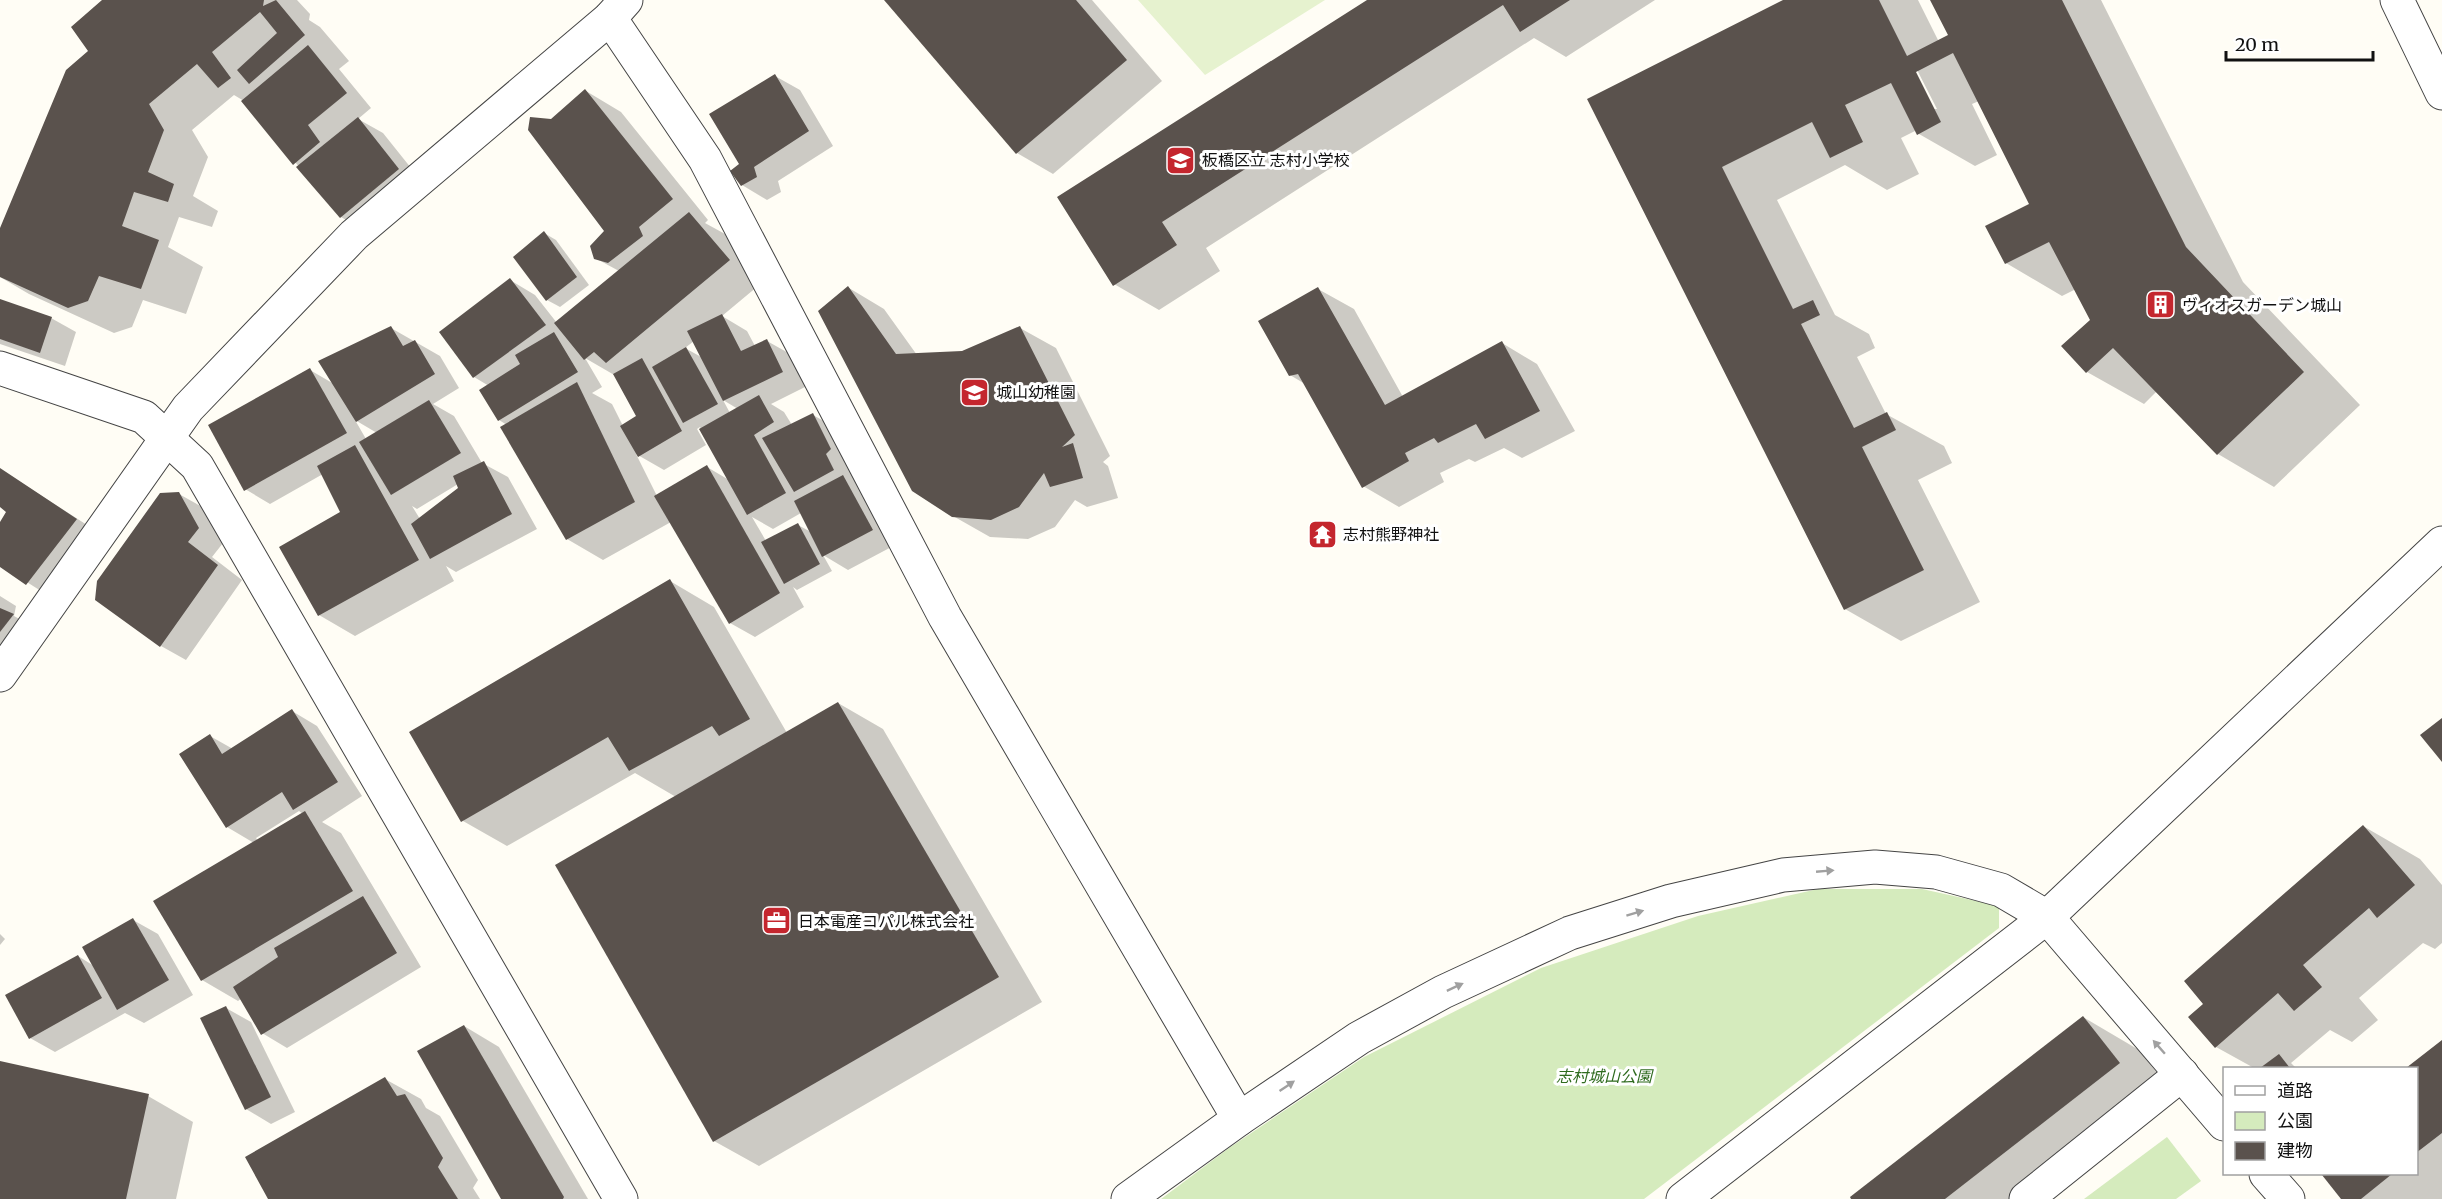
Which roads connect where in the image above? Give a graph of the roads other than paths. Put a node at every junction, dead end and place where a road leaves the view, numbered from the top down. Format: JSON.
{"nodes":[{"id":1,"x":2397,"y":0,"type":"edge"},
{"id":2,"x":618,"y":9,"type":"edge"},
{"id":3,"x":2442,"y":93,"type":"edge"},
{"id":4,"x":0,"y":368,"type":"edge"},
{"id":5,"x":166,"y":436,"type":"junction"},
{"id":6,"x":2442,"y":543,"type":"edge"},
{"id":7,"x":0,"y":675,"type":"edge"},
{"id":8,"x":2047,"y":917,"type":"junction"},
{"id":9,"x":2182,"y":1074,"type":"junction"},
{"id":10,"x":1239,"y":1119,"type":"junction"},
{"id":11,"x":2223,"y":1123,"type":"edge"},
{"id":12,"x":2268,"y":1175,"type":"edge"},
{"id":13,"x":621,"y":1199,"type":"edge"},
{"id":14,"x":1128,"y":1199,"type":"edge"},
{"id":15,"x":1683,"y":1199,"type":"edge"},
{"id":16,"x":2026,"y":1199,"type":"edge"},
{"id":17,"x":2288,"y":1199,"type":"edge"}],
"edges":[{"from":1,"to":3,"type":"street"},
{"from":2,"to":5,"type":"street"},
{"from":2,"to":10,"type":"street"},
{"from":4,"to":5,"type":"street"},
{"from":5,"to":7,"type":"street"},
{"from":5,"to":13,"type":"street"},
{"from":6,"to":8,"type":"street"},
{"from":9,"to":8,"type":"street","one_way":true},
{"from":10,"to":8,"type":"street","one_way":true},
{"from":8,"to":15,"type":"street"},
{"from":9,"to":11,"type":"street"},
{"from":9,"to":16,"type":"street"},
{"from":10,"to":14,"type":"street"},
{"from":12,"to":17,"type":"street"}]}
